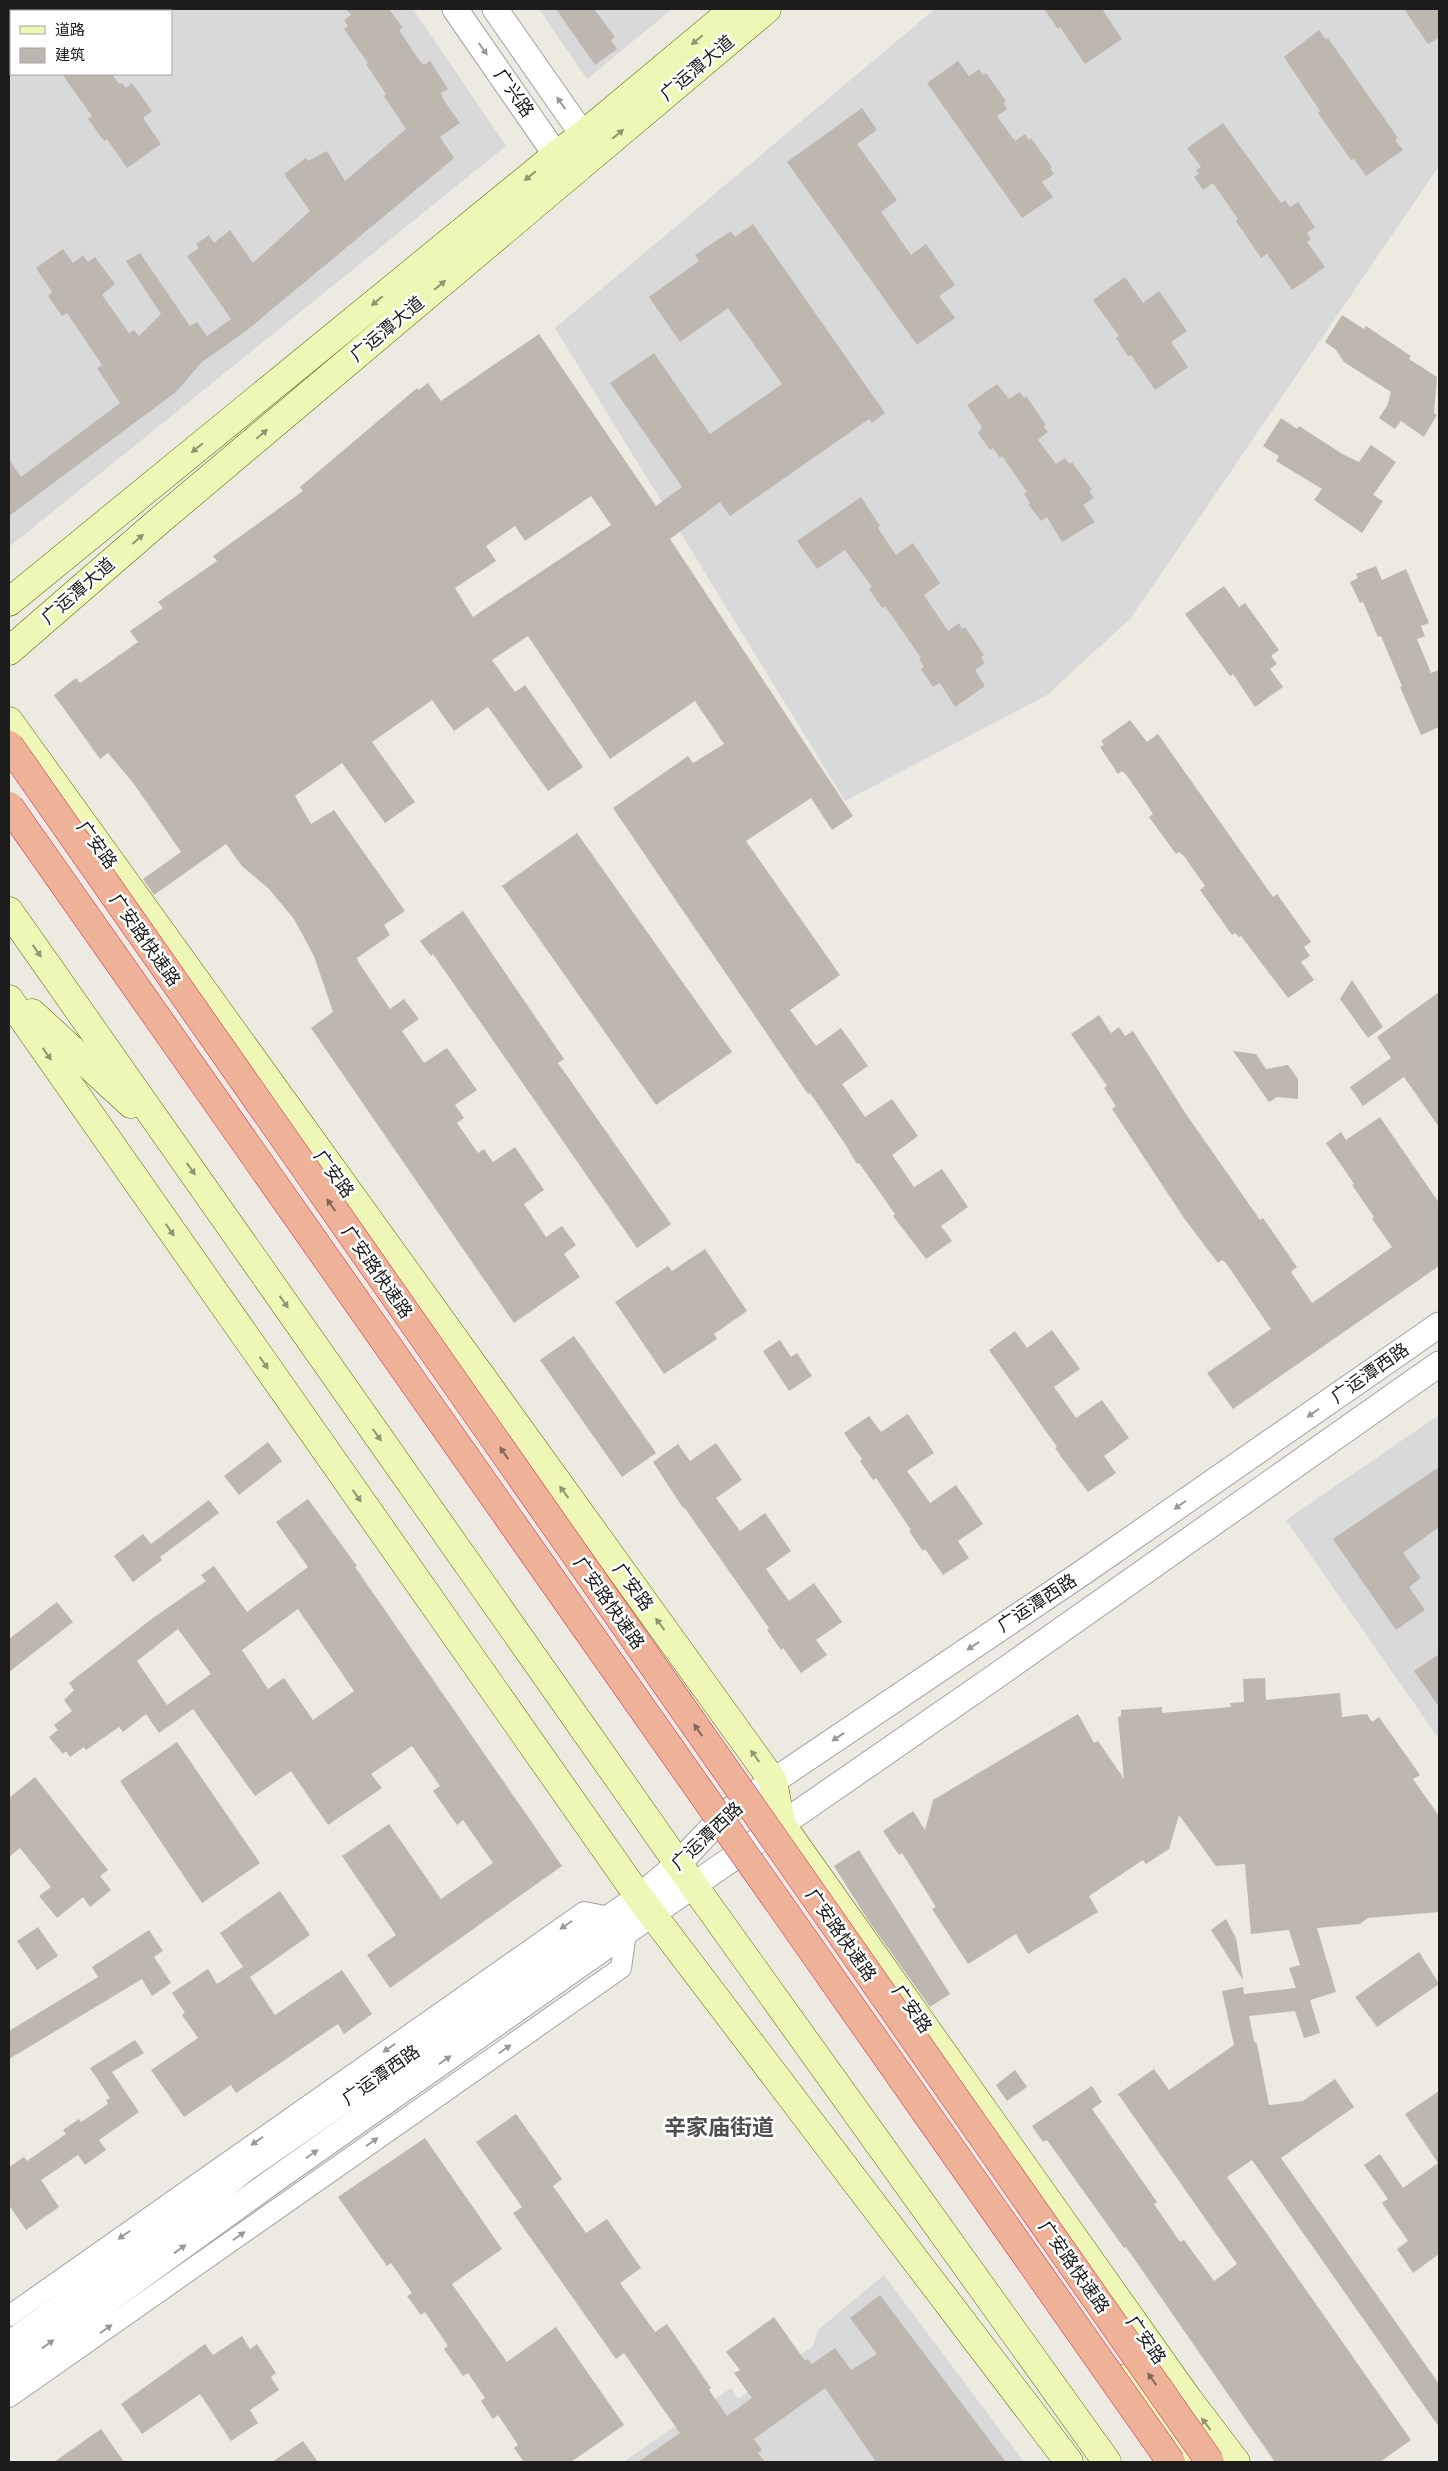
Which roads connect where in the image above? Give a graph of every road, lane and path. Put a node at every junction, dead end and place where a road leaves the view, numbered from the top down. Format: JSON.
{"nodes":[{"id":1,"x":456,"y":9,"type":"edge"},
{"id":2,"x":495,"y":9,"type":"edge"},
{"id":3,"x":734,"y":9,"type":"edge"},
{"id":4,"x":767,"y":9,"type":"edge"},
{"id":5,"x":583,"y":135,"type":"junction"},
{"id":6,"x":556,"y":155,"type":"junction"},
{"id":7,"x":584,"y":163,"type":"junction"},
{"id":8,"x":563,"y":182,"type":"junction"},
{"id":9,"x":9,"y":602,"type":"edge"},
{"id":10,"x":9,"y":651,"type":"edge"},
{"id":11,"x":9,"y":721,"type":"edge"},
{"id":12,"x":9,"y":745,"type":"edge"},
{"id":13,"x":9,"y":806,"type":"edge"},
{"id":14,"x":9,"y":824,"type":"edge"},
{"id":15,"x":9,"y":911,"type":"edge"},
{"id":16,"x":9,"y":992,"type":"edge"},
{"id":17,"x":9,"y":999,"type":"edge"},
{"id":18,"x":170,"y":1140,"type":"junction"},
{"id":19,"x":1439,"y":1325,"type":"edge"},
{"id":20,"x":1439,"y":1364,"type":"edge"},
{"id":21,"x":773,"y":1781,"type":"junction"},
{"id":22,"x":726,"y":1813,"type":"junction"},
{"id":23,"x":781,"y":1824,"type":"junction"},
{"id":24,"x":749,"y":1846,"type":"junction"},
{"id":25,"x":678,"y":1864,"type":"junction"},
{"id":26,"x":694,"y":1886,"type":"junction"},
{"id":27,"x":645,"y":1905,"type":"junction"},
{"id":28,"x":618,"y":1924,"type":"junction"},
{"id":29,"x":9,"y":2316,"type":"edge"},
{"id":30,"x":9,"y":2344,"type":"edge"},
{"id":31,"x":9,"y":2372,"type":"edge"},
{"id":32,"x":9,"y":2397,"type":"edge"},
{"id":33,"x":1069,"y":2462,"type":"edge"},
{"id":34,"x":1107,"y":2462,"type":"edge"},
{"id":35,"x":1171,"y":2462,"type":"edge"},
{"id":36,"x":1198,"y":2462,"type":"edge"},
{"id":37,"x":1210,"y":2462,"type":"edge"},
{"id":38,"x":1236,"y":2462,"type":"edge"}],
"edges":[{"from":1,"to":6,"type":"street","name":"广兴路","one_way":true},
{"from":5,"to":2,"type":"street","name":"广兴路","one_way":true},
{"from":3,"to":5,"type":"main road","name":"广运潭大道","one_way":true},
{"from":7,"to":4,"type":"main road","name":"广运潭大道","one_way":true},
{"from":5,"to":6,"type":"main road","name":"广运潭大道"},
{"from":5,"to":7,"type":"street"},
{"from":6,"to":8,"type":"street","name":"广兴路"},
{"from":6,"to":9,"type":"main road","name":"广运潭大道","one_way":true},
{"from":7,"to":8,"type":"main road","name":"广运潭大道"},
{"from":10,"to":8,"type":"main road","name":"广运潭大道","one_way":true},
{"from":21,"to":11,"type":"main road","name":"广安路","one_way":true},
{"from":37,"to":12,"type":"highway","name":"广安路快速路","one_way":true,"bridge":true},
{"from":13,"to":35,"type":"highway","name":"广安路快速路","bridge":true},
{"from":14,"to":22,"type":"main road"},
{"from":15,"to":18,"type":"main road","one_way":true},
{"from":16,"to":18,"type":"main road"},
{"from":17,"to":27,"type":"main road","one_way":true},
{"from":18,"to":25,"type":"main road","one_way":true},
{"from":19,"to":21,"type":"street","name":"广运潭西路","one_way":true},
{"from":20,"to":23,"type":"street","name":"广运潭西路"},
{"from":21,"to":22,"type":"street","name":"广运潭西路"},
{"from":21,"to":23,"type":"main road","name":"广安路"},
{"from":22,"to":24,"type":"main road"},
{"from":22,"to":25,"type":"street","name":"广运潭西路"},
{"from":23,"to":24,"type":"street","name":"广运潭西路"},
{"from":38,"to":23,"type":"main road","name":"广安路","one_way":true},
{"from":24,"to":26,"type":"street","name":"广运潭西路"},
{"from":24,"to":36,"type":"main road"},
{"from":25,"to":26,"type":"main road"},
{"from":25,"to":27,"type":"street","name":"广运潭西路"},
{"from":26,"to":27,"type":"street","name":"广运潭西路"},
{"from":26,"to":34,"type":"main road"},
{"from":27,"to":28,"type":"street","name":"广运潭西路"},
{"from":27,"to":33,"type":"main road"},
{"from":28,"to":29,"type":"street","one_way":true},
{"from":28,"to":30,"type":"street","name":"广运潭西路"},
{"from":31,"to":28,"type":"street","name":"广运潭西路","one_way":true},
{"from":32,"to":28,"type":"street","one_way":true}]}
